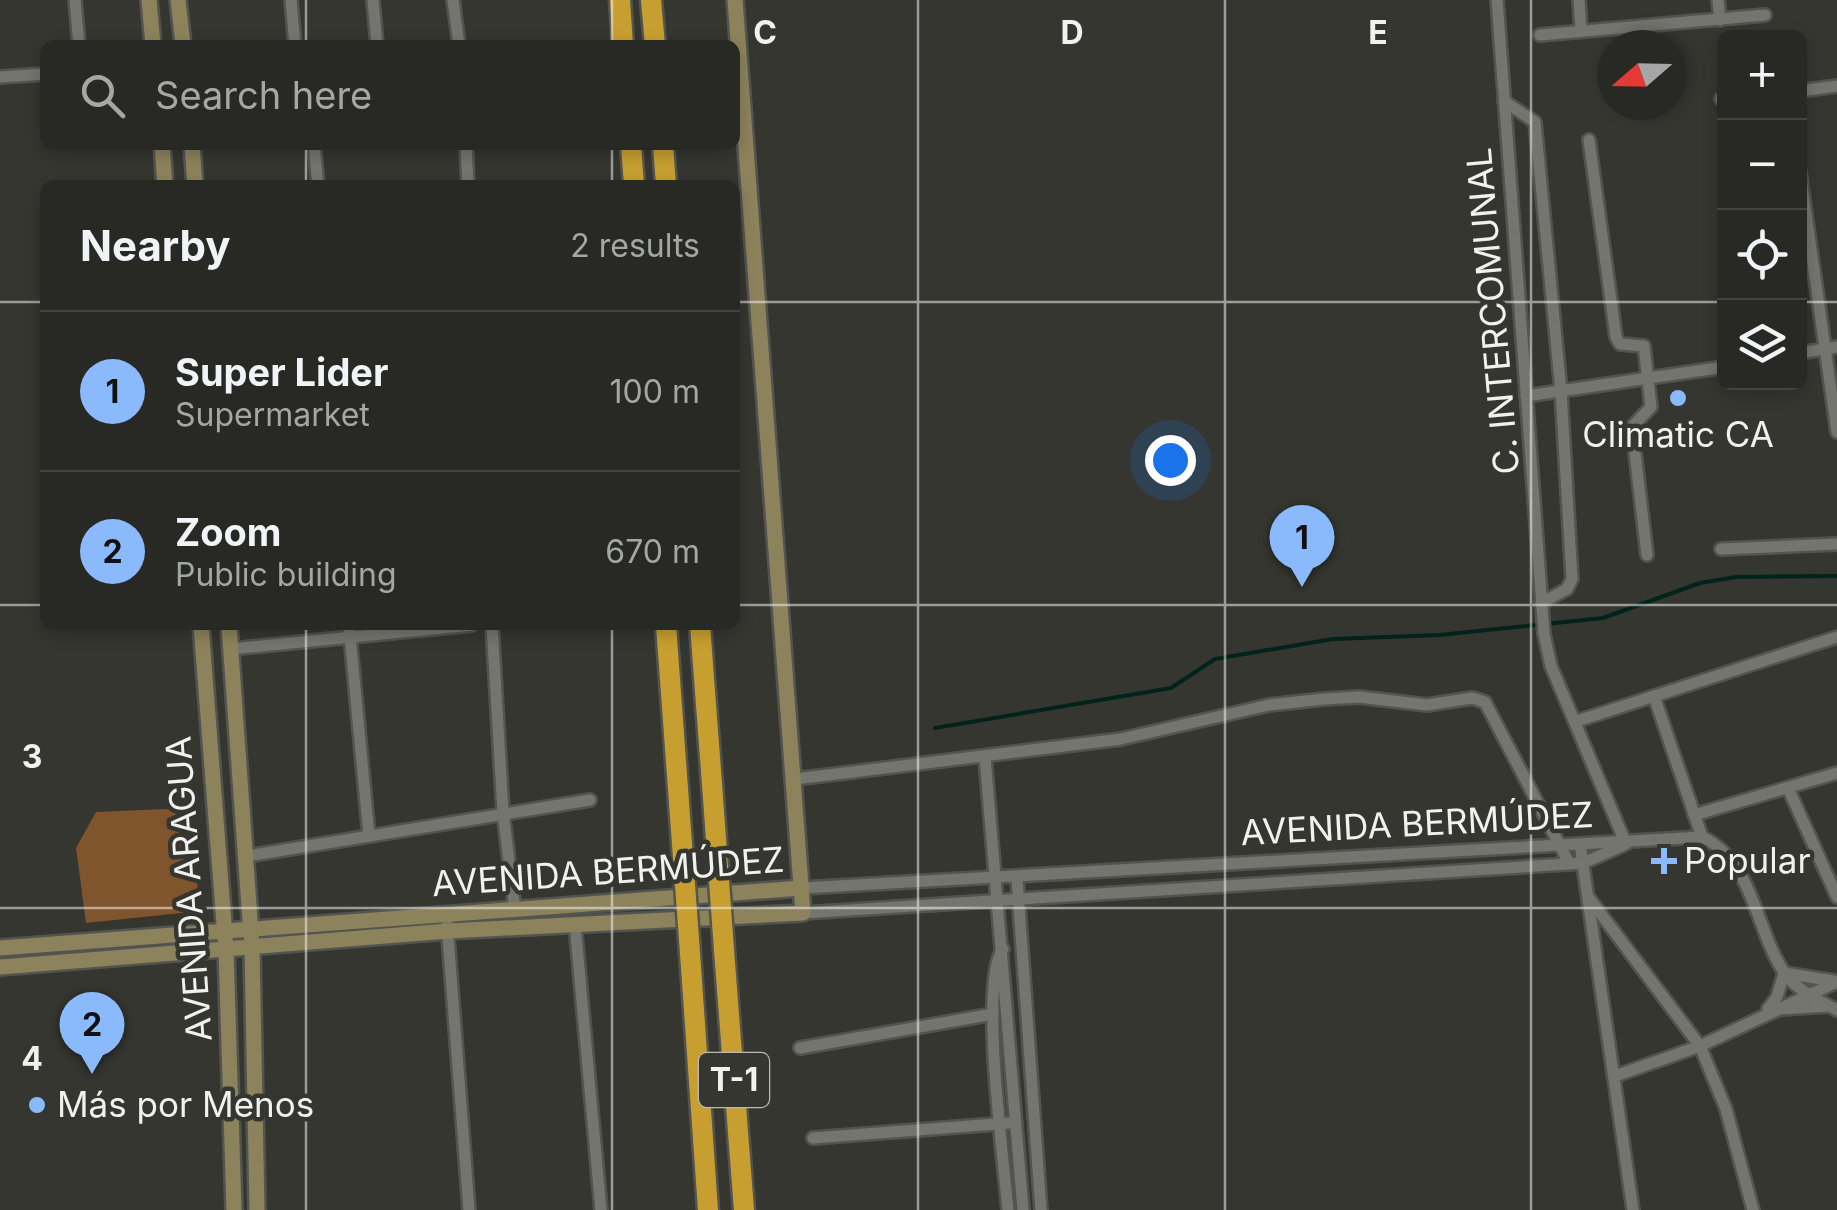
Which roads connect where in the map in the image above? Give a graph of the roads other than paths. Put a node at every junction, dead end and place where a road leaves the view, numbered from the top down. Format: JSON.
{"nodes":[{"id":1,"x":75,"y":0,"type":"edge"},
{"id":2,"x":149,"y":0,"type":"edge"},
{"id":3,"x":178,"y":0,"type":"edge"},
{"id":4,"x":291,"y":0,"type":"edge"},
{"id":5,"x":374,"y":0,"type":"edge"},
{"id":6,"x":453,"y":0,"type":"edge"},
{"id":7,"x":620,"y":0,"type":"edge"},
{"id":8,"x":652,"y":0,"type":"edge"},
{"id":9,"x":735,"y":0,"type":"edge"},
{"id":10,"x":1497,"y":0,"type":"edge"},
{"id":11,"x":1579,"y":0,"type":"edge"},
{"id":12,"x":1718,"y":0,"type":"edge"},
{"id":13,"x":1765,"y":15,"type":"dead end"},
{"id":14,"x":1720,"y":20,"type":"junction"},
{"id":15,"x":1581,"y":31,"type":"junction"},
{"id":16,"x":1540,"y":35,"type":"dead end"},
{"id":17,"x":79,"y":40,"type":"edge"},
{"id":18,"x":153,"y":40,"type":"edge"},
{"id":19,"x":182,"y":40,"type":"edge"},
{"id":20,"x":295,"y":40,"type":"edge"},
{"id":21,"x":377,"y":40,"type":"edge"},
{"id":22,"x":458,"y":40,"type":"edge"},
{"id":23,"x":623,"y":40,"type":"edge"},
{"id":24,"x":655,"y":40,"type":"edge"},
{"id":25,"x":738,"y":40,"type":"edge"},
{"id":26,"x":740,"y":65,"type":"edge"},
{"id":27,"x":40,"y":74,"type":"edge"},
{"id":28,"x":0,"y":77,"type":"edge"},
{"id":29,"x":1837,"y":86,"type":"edge"},
{"id":30,"x":1807,"y":90,"type":"edge"},
{"id":31,"x":1504,"y":101,"type":"junction"},
{"id":32,"x":1589,"y":140,"type":"dead end"},
{"id":33,"x":162,"y":150,"type":"edge"},
{"id":34,"x":192,"y":150,"type":"edge"},
{"id":35,"x":314,"y":150,"type":"edge"},
{"id":36,"x":466,"y":150,"type":"edge"},
{"id":37,"x":630,"y":150,"type":"edge"},
{"id":38,"x":662,"y":150,"type":"edge"},
{"id":39,"x":166,"y":180,"type":"edge"},
{"id":40,"x":196,"y":180,"type":"edge"},
{"id":41,"x":318,"y":180,"type":"edge"},
{"id":42,"x":468,"y":180,"type":"edge"},
{"id":43,"x":634,"y":180,"type":"edge"},
{"id":44,"x":666,"y":180,"type":"edge"},
{"id":45,"x":1807,"y":210,"type":"edge"},
{"id":46,"x":1831,"y":348,"type":"edge"},
{"id":47,"x":1717,"y":368,"type":"edge"},
{"id":48,"x":1651,"y":378,"type":"junction"},
{"id":49,"x":1561,"y":391,"type":"junction"},
{"id":50,"x":1526,"y":396,"type":"junction"},
{"id":51,"x":1837,"y":432,"type":"edge"},
{"id":52,"x":1837,"y":544,"type":"edge"},
{"id":53,"x":1721,"y":549,"type":"dead end"},
{"id":54,"x":1647,"y":555,"type":"dead end"},
{"id":55,"x":1541,"y":603,"type":"junction"},
{"id":56,"x":201,"y":630,"type":"edge"},
{"id":57,"x":229,"y":630,"type":"edge"},
{"id":58,"x":492,"y":630,"type":"edge"},
{"id":59,"x":666,"y":630,"type":"edge"},
{"id":60,"x":700,"y":630,"type":"edge"},
{"id":61,"x":350,"y":631,"type":"edge"},
{"id":62,"x":1837,"y":637,"type":"edge"},
{"id":63,"x":231,"y":649,"type":"junction"},
{"id":64,"x":1654,"y":696,"type":"junction"},
{"id":65,"x":1577,"y":721,"type":"junction"},
{"id":66,"x":985,"y":757,"type":"junction"},
{"id":67,"x":1837,"y":773,"type":"edge"},
{"id":68,"x":795,"y":778,"type":"junction"},
{"id":69,"x":1788,"y":788,"type":"junction"},
{"id":70,"x":590,"y":800,"type":"dead end"},
{"id":71,"x":503,"y":812,"type":"junction"},
{"id":72,"x":1694,"y":814,"type":"junction"},
{"id":73,"x":369,"y":836,"type":"junction"},
{"id":74,"x":1702,"y":838,"type":"junction"},
{"id":75,"x":1560,"y":843,"type":"junction"},
{"id":76,"x":1580,"y":844,"type":"junction"},
{"id":77,"x":1626,"y":844,"type":"junction"},
{"id":78,"x":247,"y":856,"type":"junction"},
{"id":79,"x":1576,"y":863,"type":"junction"},
{"id":80,"x":1017,"y":879,"type":"junction"},
{"id":81,"x":994,"y":880,"type":"junction"},
{"id":82,"x":802,"y":888,"type":"junction"},
{"id":83,"x":1586,"y":895,"type":"junction"},
{"id":84,"x":1837,"y":898,"type":"edge"},
{"id":85,"x":1018,"y":902,"type":"junction"},
{"id":86,"x":999,"y":904,"type":"junction"},
{"id":87,"x":515,"y":910,"type":"junction"},
{"id":88,"x":803,"y":912,"type":"junction"},
{"id":89,"x":446,"y":914,"type":"junction"},
{"id":90,"x":575,"y":924,"type":"junction"},
{"id":91,"x":251,"y":927,"type":"junction"},
{"id":92,"x":223,"y":930,"type":"junction"},
{"id":93,"x":448,"y":932,"type":"junction"},
{"id":94,"x":0,"y":948,"type":"edge"},
{"id":95,"x":252,"y":948,"type":"junction"},
{"id":96,"x":1002,"y":948,"type":"junction"},
{"id":97,"x":226,"y":949,"type":"junction"},
{"id":98,"x":0,"y":967,"type":"edge"},
{"id":99,"x":1784,"y":973,"type":"junction"},
{"id":100,"x":1837,"y":981,"type":"edge"},
{"id":101,"x":1809,"y":993,"type":"junction"},
{"id":102,"x":1832,"y":1008,"type":"edge"},
{"id":103,"x":993,"y":1014,"type":"junction"},
{"id":104,"x":1763,"y":1014,"type":"junction"},
{"id":105,"x":1700,"y":1046,"type":"junction"},
{"id":106,"x":800,"y":1048,"type":"dead end"},
{"id":107,"x":1614,"y":1076,"type":"junction"},
{"id":108,"x":1016,"y":1122,"type":"junction"},
{"id":109,"x":1001,"y":1124,"type":"junction"},
{"id":110,"x":814,"y":1138,"type":"dead end"},
{"id":111,"x":234,"y":1210,"type":"edge"},
{"id":112,"x":257,"y":1210,"type":"edge"},
{"id":113,"x":469,"y":1210,"type":"edge"},
{"id":114,"x":601,"y":1210,"type":"edge"},
{"id":115,"x":708,"y":1210,"type":"edge"},
{"id":116,"x":744,"y":1210,"type":"edge"},
{"id":117,"x":1008,"y":1210,"type":"edge"},
{"id":118,"x":1024,"y":1210,"type":"edge"},
{"id":119,"x":1042,"y":1210,"type":"edge"},
{"id":120,"x":1632,"y":1210,"type":"edge"},
{"id":121,"x":1753,"y":1210,"type":"edge"}],
"edges":[{"from":1,"to":17,"type":"street"},
{"from":2,"to":18,"type":"street"},
{"from":3,"to":19,"type":"street"},
{"from":4,"to":20,"type":"street"},
{"from":5,"to":21,"type":"street"},
{"from":6,"to":22,"type":"street"},
{"from":7,"to":23,"type":"highway"},
{"from":8,"to":24,"type":"highway"},
{"from":9,"to":25,"type":"street"},
{"from":10,"to":31,"type":"street","name":"C. INTERCOMUNAL"},
{"from":11,"to":15,"type":"street"},
{"from":12,"to":14,"type":"street"},
{"from":13,"to":14,"type":"street"},
{"from":14,"to":15,"type":"street"},
{"from":15,"to":16,"type":"street"},
{"from":26,"to":68,"type":"street"},
{"from":27,"to":28,"type":"street"},
{"from":29,"to":30,"type":"street"},
{"from":31,"to":49,"type":"street"},
{"from":31,"to":50,"type":"street","name":"C. INTERCOMUNAL"},
{"from":32,"to":48,"type":"street"},
{"from":33,"to":39,"type":"street"},
{"from":34,"to":40,"type":"street"},
{"from":35,"to":41,"type":"street"},
{"from":36,"to":42,"type":"street"},
{"from":37,"to":43,"type":"highway"},
{"from":38,"to":44,"type":"highway"},
{"from":45,"to":46,"type":"street"},
{"from":46,"to":51,"type":"street"},
{"from":47,"to":48,"type":"street"},
{"from":48,"to":49,"type":"street"},
{"from":48,"to":54,"type":"street"},
{"from":49,"to":50,"type":"street"},
{"from":49,"to":55,"type":"street"},
{"from":50,"to":55,"type":"street","name":"C. INTERCOMUNAL"},
{"from":52,"to":53,"type":"street"},
{"from":55,"to":65,"type":"street","name":"C. INTERCOMUNAL"},
{"from":56,"to":92,"type":"street","name":"AVENIDA ARAGUA"},
{"from":57,"to":63,"type":"street","name":"AVENIDA ARAGUA"},
{"from":58,"to":71,"type":"street"},
{"from":59,"to":115,"type":"highway","number":"T-1","bridge":true},
{"from":60,"to":116,"type":"highway","number":"T-1","bridge":true},
{"from":61,"to":63,"type":"street"},
{"from":61,"to":73,"type":"street"},
{"from":62,"to":64,"type":"street"},
{"from":63,"to":78,"type":"street","name":"AVENIDA ARAGUA"},
{"from":64,"to":65,"type":"street"},
{"from":64,"to":72,"type":"street"},
{"from":65,"to":77,"type":"street","name":"C. INTERCOMUNAL"},
{"from":66,"to":68,"type":"street"},
{"from":66,"to":75,"type":"street"},
{"from":66,"to":81,"type":"street"},
{"from":67,"to":69,"type":"street"},
{"from":68,"to":82,"type":"street"},
{"from":69,"to":72,"type":"street"},
{"from":69,"to":84,"type":"street"},
{"from":70,"to":71,"type":"street"},
{"from":71,"to":73,"type":"street"},
{"from":71,"to":87,"type":"street"},
{"from":72,"to":74,"type":"street"},
{"from":73,"to":78,"type":"street"},
{"from":74,"to":77,"type":"street"},
{"from":74,"to":99,"type":"street"},
{"from":75,"to":76,"type":"street","name":"AVENIDA BERMÚDEZ"},
{"from":75,"to":79,"type":"street"},
{"from":75,"to":80,"type":"street","name":"AVENIDA BERMÚDEZ"},
{"from":76,"to":77,"type":"street","name":"AVENIDA BERMÚDEZ"},
{"from":76,"to":79,"type":"street"},
{"from":77,"to":79,"type":"street","name":"AVENIDA BERMÚDEZ"},
{"from":78,"to":91,"type":"street","name":"AVENIDA ARAGUA"},
{"from":79,"to":83,"type":"street"},
{"from":79,"to":85,"type":"street","name":"AVENIDA BERMÚDEZ"},
{"from":80,"to":81,"type":"street","name":"AVENIDA BERMÚDEZ"},
{"from":80,"to":85,"type":"street"},
{"from":81,"to":82,"type":"street","name":"AVENIDA BERMÚDEZ"},
{"from":81,"to":86,"type":"street"},
{"from":82,"to":87,"type":"street","name":"AVENIDA BERMÚDEZ"},
{"from":82,"to":88,"type":"street"},
{"from":83,"to":105,"type":"street"},
{"from":83,"to":107,"type":"street"},
{"from":85,"to":86,"type":"street","name":"AVENIDA BERMÚDEZ"},
{"from":85,"to":119,"type":"street"},
{"from":86,"to":88,"type":"street","name":"AVENIDA BERMÚDEZ"},
{"from":86,"to":96,"type":"street"},
{"from":87,"to":89,"type":"street","name":"AVENIDA BERMÚDEZ"},
{"from":88,"to":90,"type":"street","name":"AVENIDA BERMÚDEZ"},
{"from":89,"to":91,"type":"street","name":"AVENIDA BERMÚDEZ"},
{"from":89,"to":93,"type":"street"},
{"from":90,"to":93,"type":"street","name":"AVENIDA BERMÚDEZ"},
{"from":90,"to":114,"type":"street"},
{"from":91,"to":92,"type":"street","name":"AVENIDA BERMÚDEZ"},
{"from":91,"to":95,"type":"street","name":"AVENIDA ARAGUA"},
{"from":92,"to":94,"type":"street","name":"AVENIDA BERMÚDEZ"},
{"from":92,"to":97,"type":"street","name":"AVENIDA ARAGUA"},
{"from":93,"to":95,"type":"street","name":"AVENIDA BERMÚDEZ"},
{"from":93,"to":113,"type":"street"},
{"from":95,"to":97,"type":"street","name":"AVENIDA BERMÚDEZ"},
{"from":95,"to":112,"type":"street","name":"AVENIDA ARAGUA"},
{"from":96,"to":103,"type":"street"},
{"from":96,"to":108,"type":"street"},
{"from":97,"to":98,"type":"street","name":"AVENIDA BERMÚDEZ"},
{"from":97,"to":111,"type":"street","name":"AVENIDA ARAGUA"},
{"from":99,"to":100,"type":"street"},
{"from":99,"to":101,"type":"street"},
{"from":99,"to":104,"type":"street"},
{"from":100,"to":101,"type":"street"},
{"from":101,"to":102,"type":"street"},
{"from":101,"to":104,"type":"street"},
{"from":102,"to":104,"type":"street"},
{"from":103,"to":106,"type":"street"},
{"from":103,"to":109,"type":"street"},
{"from":104,"to":105,"type":"street"},
{"from":105,"to":107,"type":"street"},
{"from":105,"to":121,"type":"street"},
{"from":107,"to":120,"type":"street"},
{"from":108,"to":109,"type":"street"},
{"from":108,"to":118,"type":"street"},
{"from":109,"to":110,"type":"street"},
{"from":109,"to":117,"type":"street"}]}
